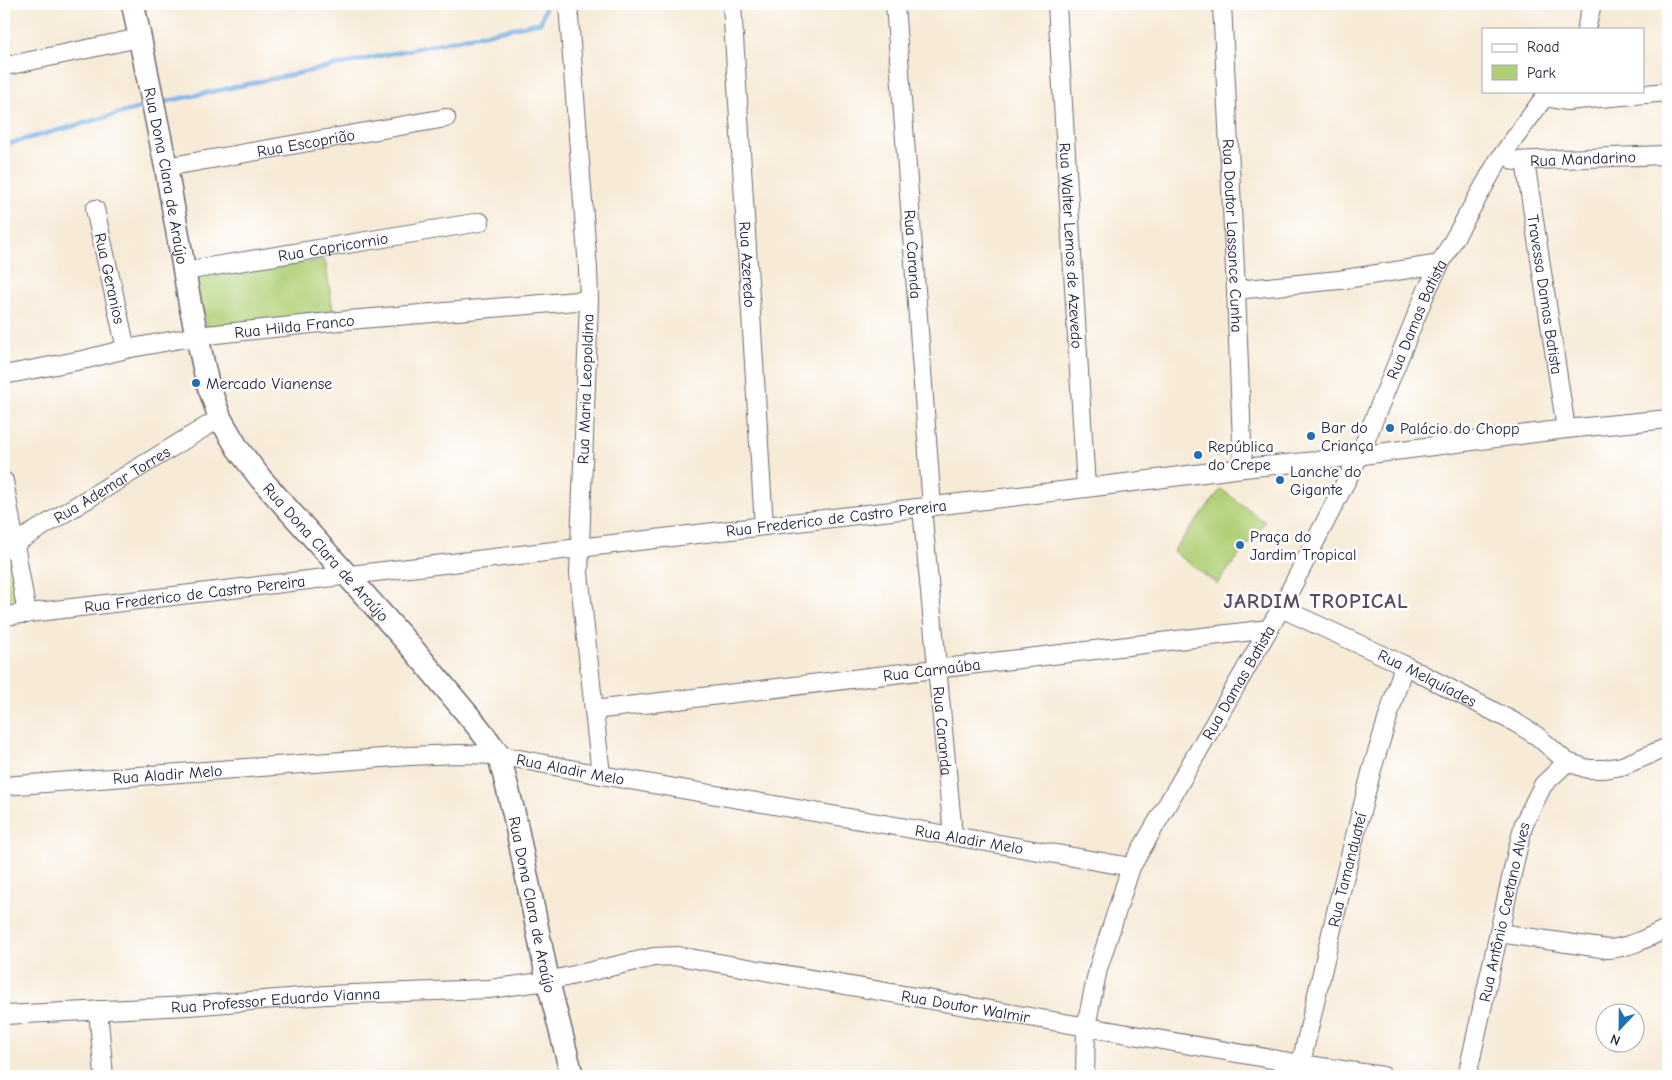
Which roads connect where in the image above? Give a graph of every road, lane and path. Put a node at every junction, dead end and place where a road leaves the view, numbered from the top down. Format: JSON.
{"nodes":[{"id":1,"x":133,"y":4,"type":"edge"},
{"id":2,"x":568,"y":4,"type":"edge"},
{"id":3,"x":732,"y":4,"type":"edge"},
{"id":4,"x":895,"y":4,"type":"edge"},
{"id":5,"x":1057,"y":4,"type":"edge"},
{"id":6,"x":1222,"y":4,"type":"edge"},
{"id":7,"x":1592,"y":4,"type":"edge"},
{"id":8,"x":1586,"y":28,"type":"edge"},
{"id":9,"x":139,"y":38,"type":"junction"},
{"id":10,"x":11,"y":65,"type":"dead end"},
{"id":11,"x":1668,"y":92,"type":"edge"},
{"id":12,"x":1547,"y":94,"type":"edge"},
{"id":13,"x":446,"y":118,"type":"dead end"},
{"id":14,"x":1668,"y":156,"type":"edge"},
{"id":15,"x":1525,"y":160,"type":"junction"},
{"id":16,"x":1498,"y":161,"type":"junction"},
{"id":17,"x":166,"y":167,"type":"junction"},
{"id":18,"x":95,"y":209,"type":"dead end"},
{"id":19,"x":480,"y":222,"type":"dead end"},
{"id":20,"x":1440,"y":264,"type":"junction"},
{"id":21,"x":185,"y":271,"type":"junction"},
{"id":22,"x":1236,"y":290,"type":"junction"},
{"id":23,"x":589,"y":300,"type":"junction"},
{"id":24,"x":197,"y":336,"type":"junction"},
{"id":25,"x":126,"y":349,"type":"junction"},
{"id":26,"x":4,"y":375,"type":"edge"},
{"id":27,"x":220,"y":418,"type":"junction"},
{"id":28,"x":1668,"y":418,"type":"edge"},
{"id":29,"x":1566,"y":429,"type":"junction"},
{"id":30,"x":1359,"y":456,"type":"junction"},
{"id":31,"x":1243,"y":468,"type":"junction"},
{"id":32,"x":4,"y":482,"type":"edge"},
{"id":33,"x":1086,"y":488,"type":"junction"},
{"id":34,"x":927,"y":507,"type":"junction"},
{"id":35,"x":764,"y":526,"type":"junction"},
{"id":36,"x":9,"y":546,"type":"edge"},
{"id":37,"x":580,"y":548,"type":"junction"},
{"id":38,"x":347,"y":575,"type":"junction"},
{"id":39,"x":1281,"y":608,"type":"junction"},
{"id":40,"x":27,"y":614,"type":"junction"},
{"id":41,"x":4,"y":616,"type":"edge"},
{"id":42,"x":1269,"y":629,"type":"junction"},
{"id":43,"x":1404,"y":665,"type":"junction"},
{"id":44,"x":937,"y":668,"type":"junction"},
{"id":45,"x":594,"y":710,"type":"junction"},
{"id":46,"x":1668,"y":747,"type":"edge"},
{"id":47,"x":499,"y":755,"type":"junction"},
{"id":48,"x":1567,"y":762,"type":"junction"},
{"id":49,"x":601,"y":775,"type":"junction"},
{"id":50,"x":4,"y":786,"type":"edge"},
{"id":51,"x":953,"y":835,"type":"junction"},
{"id":52,"x":1131,"y":867,"type":"junction"},
{"id":53,"x":1668,"y":928,"type":"edge"},
{"id":54,"x":1499,"y":932,"type":"junction"},
{"id":55,"x":548,"y":981,"type":"junction"},
{"id":56,"x":98,"y":1010,"type":"junction"},
{"id":57,"x":4,"y":1015,"type":"edge"},
{"id":58,"x":1086,"y":1026,"type":"junction"},
{"id":59,"x":1300,"y":1070,"type":"edge"},
{"id":60,"x":104,"y":1076,"type":"edge"},
{"id":61,"x":572,"y":1076,"type":"edge"},
{"id":62,"x":1085,"y":1076,"type":"edge"},
{"id":63,"x":1383,"y":1076,"type":"edge"},
{"id":64,"x":1467,"y":1076,"type":"edge"}],
"edges":[{"from":1,"to":9,"type":"main road","name":"Rua Dona Clara de Araújo"},
{"from":2,"to":23,"type":"street","name":"Rua Maria Leopoldina"},
{"from":3,"to":35,"type":"street","name":"Rua Azeredo"},
{"from":4,"to":34,"type":"street","name":"Rua Caranda"},
{"from":5,"to":33,"type":"street","name":"Rua Walter Lemos de Azevedo"},
{"from":6,"to":22,"type":"street","name":"Rua Doutor Lassance Cunha"},
{"from":7,"to":8,"type":"street"},
{"from":9,"to":10,"type":"street"},
{"from":9,"to":17,"type":"main road","name":"Rua Dona Clara de Araújo"},
{"from":11,"to":12,"type":"street"},
{"from":12,"to":16,"type":"street","name":"Rua Damas Batista"},
{"from":13,"to":17,"type":"street","name":"Rua Escoprião"},
{"from":14,"to":15,"type":"street","name":"Rua Mandarino"},
{"from":15,"to":16,"type":"street","name":"Rua Mandarino"},
{"from":15,"to":29,"type":"street","name":"Travessa Damas Batista"},
{"from":16,"to":20,"type":"street","name":"Rua Damas Batista"},
{"from":17,"to":21,"type":"main road","name":"Rua Dona Clara de Araújo"},
{"from":18,"to":25,"type":"street","name":"Rua Geranios"},
{"from":19,"to":21,"type":"street","name":"Rua Capricornio"},
{"from":20,"to":22,"type":"street"},
{"from":20,"to":30,"type":"street","name":"Rua Damas Batista"},
{"from":21,"to":24,"type":"main road","name":"Rua Dona Clara de Araújo"},
{"from":22,"to":31,"type":"street","name":"Rua Doutor Lassance Cunha"},
{"from":23,"to":24,"type":"street","name":"Rua Hilda Franco"},
{"from":23,"to":37,"type":"street","name":"Rua Maria Leopoldina"},
{"from":24,"to":25,"type":"street","name":"Rua Hilda Franco"},
{"from":24,"to":27,"type":"main road","name":"Rua Dona Clara de Araújo"},
{"from":25,"to":26,"type":"street","name":"Rua Hilda Franco"},
{"from":27,"to":36,"type":"street","name":"Rua Ademar Torres"},
{"from":27,"to":38,"type":"main road","name":"Rua Dona Clara de Araújo"},
{"from":28,"to":29,"type":"street","name":"Rua Frederico de Castro Pereira"},
{"from":29,"to":30,"type":"street","name":"Rua Frederico de Castro Pereira"},
{"from":30,"to":31,"type":"street","name":"Rua Frederico de Castro Pereira"},
{"from":30,"to":39,"type":"street","name":"Rua Damas Batista"},
{"from":31,"to":33,"type":"street","name":"Rua Frederico de Castro Pereira"},
{"from":32,"to":36,"type":"street"},
{"from":33,"to":34,"type":"street","name":"Rua Frederico de Castro Pereira"},
{"from":34,"to":35,"type":"street","name":"Rua Frederico de Castro Pereira"},
{"from":34,"to":44,"type":"street","name":"Rua Caranda"},
{"from":35,"to":37,"type":"street","name":"Rua Frederico de Castro Pereira"},
{"from":36,"to":40,"type":"street"},
{"from":37,"to":38,"type":"street","name":"Rua Frederico de Castro Pereira"},
{"from":37,"to":45,"type":"street","name":"Rua Maria Leopoldina"},
{"from":38,"to":40,"type":"street","name":"Rua Frederico de Castro Pereira"},
{"from":38,"to":47,"type":"main road","name":"Rua Dona Clara de Araújo"},
{"from":39,"to":42,"type":"street","name":"Rua Damas Batista"},
{"from":39,"to":43,"type":"street","name":"Rua Melquíades"},
{"from":40,"to":41,"type":"street","name":"Rua Frederico de Castro Pereira"},
{"from":42,"to":44,"type":"street","name":"Rua Carnaúba"},
{"from":42,"to":52,"type":"street","name":"Rua Damas Batista"},
{"from":43,"to":48,"type":"street","name":"Rua Melquíades"},
{"from":43,"to":59,"type":"street","name":"Rua Tamanduateí"},
{"from":44,"to":45,"type":"street","name":"Rua Carnaúba"},
{"from":44,"to":51,"type":"street","name":"Rua Caranda"},
{"from":45,"to":49,"type":"street","name":"Rua Maria Leopoldina"},
{"from":46,"to":48,"type":"street"},
{"from":47,"to":49,"type":"street","name":"Rua Aladir Melo"},
{"from":47,"to":50,"type":"street","name":"Rua Aladir Melo"},
{"from":47,"to":55,"type":"main road","name":"Rua Dona Clara de Araújo"},
{"from":48,"to":54,"type":"street","name":"Rua Antônio Caetano Alves"},
{"from":49,"to":51,"type":"street","name":"Rua Aladir Melo"},
{"from":51,"to":52,"type":"street","name":"Rua Aladir Melo"},
{"from":52,"to":58,"type":"street","name":"Rua Damas Batista"},
{"from":53,"to":54,"type":"street"},
{"from":54,"to":64,"type":"street","name":"Rua Antônio Caetano Alves"},
{"from":55,"to":56,"type":"street","name":"Rua Professor Eduardo Vianna"},
{"from":55,"to":58,"type":"street","name":"Rua Doutor Walmir"},
{"from":55,"to":61,"type":"main road","name":"Rua Dona Clara de Araújo"},
{"from":56,"to":57,"type":"street","name":"Rua Professor Eduardo Vianna"},
{"from":56,"to":60,"type":"street"},
{"from":58,"to":59,"type":"street","name":"Rua Doutor Walmir"},
{"from":58,"to":62,"type":"street","name":"Rua Damas Batista"},
{"from":59,"to":63,"type":"street","name":"Rua Doutor Walmir"}]}
